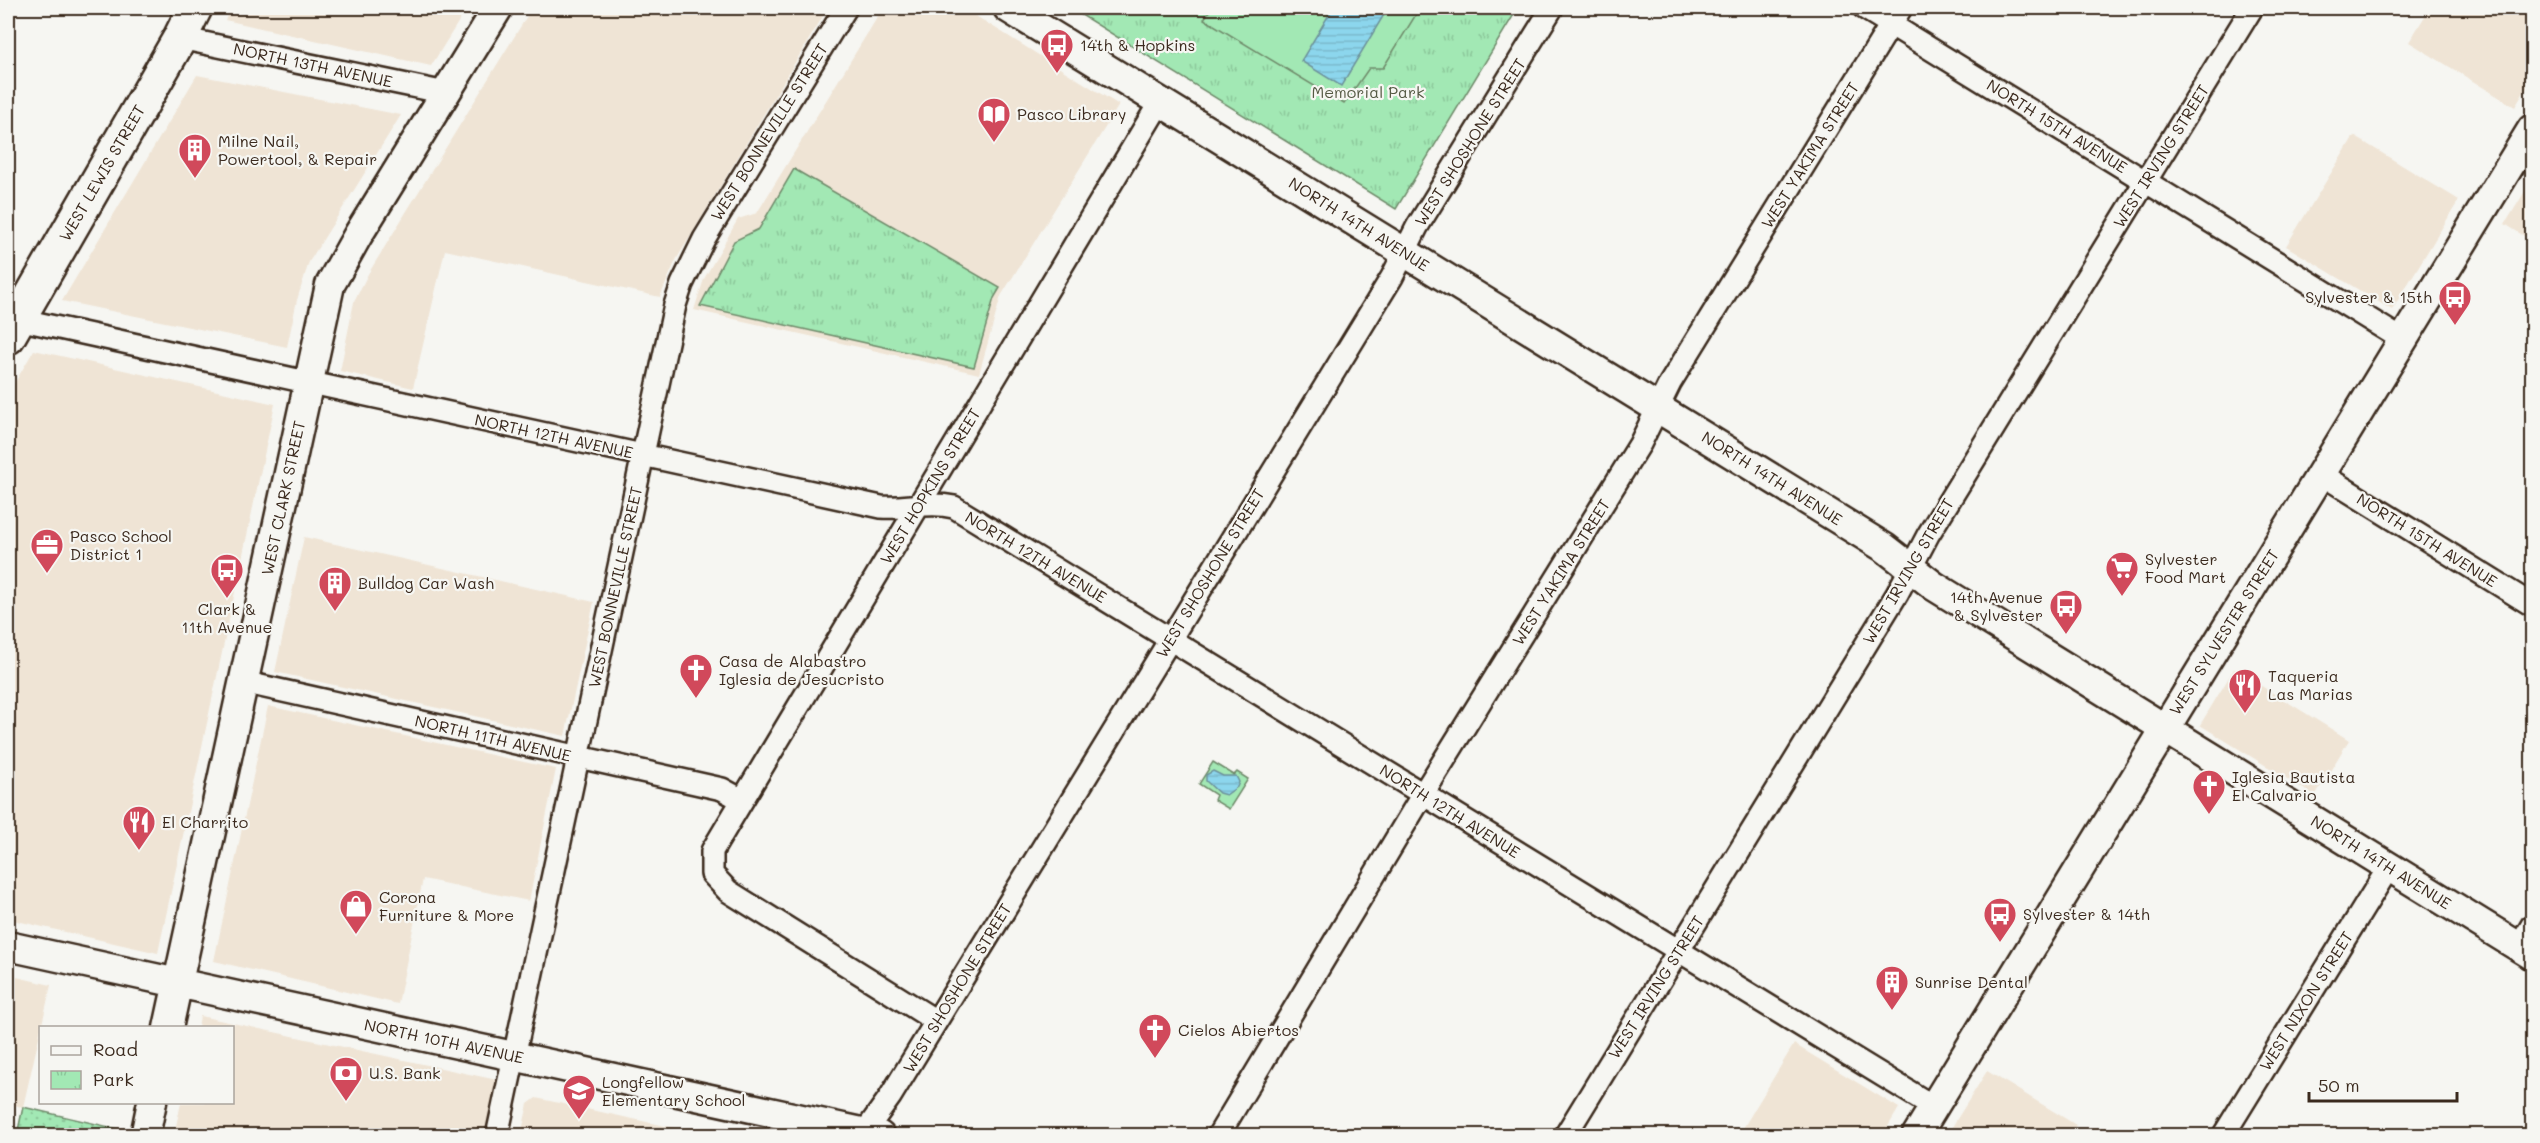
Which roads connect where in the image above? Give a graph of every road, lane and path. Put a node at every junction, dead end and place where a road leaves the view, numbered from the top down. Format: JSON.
{"nodes":[{"id":1,"x":195,"y":8,"type":"edge"},
{"id":2,"x":498,"y":8,"type":"edge"},
{"id":3,"x":846,"y":8,"type":"edge"},
{"id":4,"x":1008,"y":8,"type":"edge"},
{"id":5,"x":1552,"y":8,"type":"edge"},
{"id":6,"x":1864,"y":8,"type":"edge"},
{"id":7,"x":2252,"y":8,"type":"edge"},
{"id":8,"x":1896,"y":16,"type":"edge"},
{"id":9,"x":180,"y":38,"type":"junction"},
{"id":10,"x":446,"y":93,"type":"junction"},
{"id":11,"x":1160,"y":102,"type":"junction"},
{"id":12,"x":2532,"y":129,"type":"edge"},
{"id":13,"x":2146,"y":181,"type":"junction"},
{"id":14,"x":1404,"y":252,"type":"junction"},
{"id":15,"x":13,"y":328,"type":"edge"},
{"id":16,"x":2403,"y":340,"type":"junction"},
{"id":17,"x":308,"y":382,"type":"junction"},
{"id":18,"x":1657,"y":407,"type":"junction"},
{"id":19,"x":643,"y":455,"type":"junction"},
{"id":20,"x":2321,"y":474,"type":"junction"},
{"id":21,"x":920,"y":504,"type":"junction"},
{"id":22,"x":1910,"y":568,"type":"junction"},
{"id":23,"x":2532,"y":605,"type":"edge"},
{"id":24,"x":1170,"y":639,"type":"junction"},
{"id":25,"x":243,"y":682,"type":"junction"},
{"id":26,"x":2165,"y":729,"type":"junction"},
{"id":27,"x":578,"y":757,"type":"junction"},
{"id":28,"x":1423,"y":794,"type":"junction"},
{"id":29,"x":742,"y":800,"type":"junction"},
{"id":30,"x":2389,"y":867,"type":"junction"},
{"id":31,"x":2528,"y":943,"type":"edge"},
{"id":32,"x":8,"y":946,"type":"edge"},
{"id":33,"x":1678,"y":951,"type":"junction"},
{"id":34,"x":178,"y":983,"type":"junction"},
{"id":35,"x":936,"y":1021,"type":"junction"},
{"id":36,"x":168,"y":1026,"type":"edge"},
{"id":37,"x":514,"y":1056,"type":"junction"},
{"id":38,"x":152,"y":1104,"type":"edge"},
{"id":39,"x":1934,"y":1107,"type":"junction"},
{"id":40,"x":869,"y":1134,"type":"edge"},
{"id":41,"x":145,"y":1136,"type":"edge"},
{"id":42,"x":497,"y":1136,"type":"edge"},
{"id":43,"x":1218,"y":1136,"type":"edge"},
{"id":44,"x":1565,"y":1136,"type":"edge"},
{"id":45,"x":1916,"y":1136,"type":"edge"},
{"id":46,"x":2223,"y":1136,"type":"edge"}],
"edges":[{"from":1,"to":9,"type":"main road","name":"WEST LEWIS STREET"},
{"from":2,"to":10,"type":"street","name":"WEST CLARK STREET"},
{"from":3,"to":19,"type":"street","name":"WEST BONNEVILLE STREET"},
{"from":4,"to":11,"type":"street","name":"NORTH 14TH AVENUE"},
{"from":5,"to":14,"type":"street","name":"WEST SHOSHONE STREET"},
{"from":6,"to":8,"type":"street","name":"NORTH 15TH AVENUE"},
{"from":7,"to":13,"type":"street","name":"WEST IRVING STREET"},
{"from":8,"to":13,"type":"street","name":"NORTH 15TH AVENUE"},
{"from":8,"to":18,"type":"street","name":"WEST YAKIMA STREET"},
{"from":9,"to":10,"type":"street","name":"NORTH 13TH AVENUE"},
{"from":9,"to":15,"type":"main road","name":"WEST LEWIS STREET"},
{"from":10,"to":17,"type":"street","name":"WEST CLARK STREET"},
{"from":11,"to":14,"type":"street","name":"NORTH 14TH AVENUE"},
{"from":11,"to":21,"type":"street","name":"WEST HOPKINS STREET"},
{"from":12,"to":16,"type":"street","name":"WEST SYLVESTER STREET"},
{"from":13,"to":16,"type":"street","name":"NORTH 15TH AVENUE"},
{"from":13,"to":22,"type":"street","name":"WEST IRVING STREET"},
{"from":14,"to":18,"type":"street","name":"NORTH 14TH AVENUE"},
{"from":14,"to":24,"type":"street","name":"WEST SHOSHONE STREET"},
{"from":15,"to":17,"type":"street","name":"NORTH 12TH AVENUE"},
{"from":16,"to":20,"type":"street","name":"WEST SYLVESTER STREET"},
{"from":17,"to":19,"type":"street","name":"NORTH 12TH AVENUE"},
{"from":17,"to":25,"type":"street","name":"WEST CLARK STREET"},
{"from":18,"to":22,"type":"street","name":"NORTH 14TH AVENUE"},
{"from":18,"to":28,"type":"street","name":"WEST YAKIMA STREET"},
{"from":19,"to":21,"type":"street","name":"NORTH 12TH AVENUE"},
{"from":19,"to":27,"type":"street","name":"WEST BONNEVILLE STREET"},
{"from":20,"to":23,"type":"street","name":"NORTH 15TH AVENUE"},
{"from":20,"to":26,"type":"street","name":"WEST SYLVESTER STREET"},
{"from":21,"to":24,"type":"street","name":"NORTH 12TH AVENUE"},
{"from":21,"to":29,"type":"street","name":"WEST HOPKINS STREET"},
{"from":22,"to":26,"type":"street","name":"NORTH 14TH AVENUE"},
{"from":22,"to":33,"type":"street","name":"WEST IRVING STREET"},
{"from":24,"to":28,"type":"street","name":"NORTH 12TH AVENUE"},
{"from":24,"to":35,"type":"street","name":"WEST SHOSHONE STREET"},
{"from":25,"to":27,"type":"street","name":"NORTH 11TH AVENUE"},
{"from":25,"to":34,"type":"street","name":"WEST CLARK STREET"},
{"from":26,"to":30,"type":"street","name":"NORTH 14TH AVENUE"},
{"from":26,"to":39,"type":"street","name":"WEST SYLVESTER STREET"},
{"from":27,"to":29,"type":"street","name":"NORTH 11TH AVENUE"},
{"from":27,"to":37,"type":"street","name":"WEST BONNEVILLE STREET"},
{"from":28,"to":33,"type":"street","name":"NORTH 12TH AVENUE"},
{"from":28,"to":43,"type":"street","name":"WEST YAKIMA STREET"},
{"from":29,"to":35,"type":"street","name":"WEST HOPKINS STREET"},
{"from":30,"to":31,"type":"street","name":"NORTH 14TH AVENUE"},
{"from":30,"to":46,"type":"street","name":"WEST NIXON STREET"},
{"from":32,"to":34,"type":"street","name":"NORTH 10TH AVENUE"},
{"from":33,"to":39,"type":"street","name":"NORTH 12TH AVENUE"},
{"from":33,"to":44,"type":"street","name":"WEST IRVING STREET"},
{"from":34,"to":36,"type":"street","name":"WEST CLARK STREET"},
{"from":34,"to":37,"type":"street","name":"NORTH 10TH AVENUE"},
{"from":35,"to":40,"type":"street","name":"WEST SHOSHONE STREET"},
{"from":37,"to":40,"type":"street","name":"NORTH 10TH AVENUE"},
{"from":37,"to":42,"type":"street","name":"WEST BONNEVILLE STREET"},
{"from":38,"to":41,"type":"street"},
{"from":39,"to":45,"type":"street","name":"WEST SYLVESTER STREET"}]}
